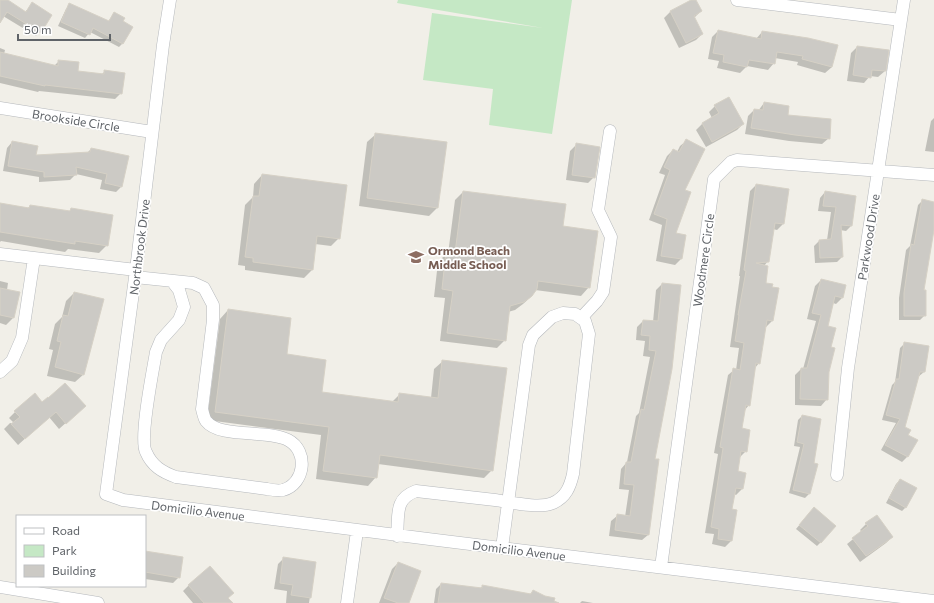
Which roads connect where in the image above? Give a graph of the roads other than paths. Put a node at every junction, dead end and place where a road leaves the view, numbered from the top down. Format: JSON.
{"nodes":[{"id":1,"x":170,"y":0,"type":"edge"},
{"id":2,"x":737,"y":0,"type":"edge"},
{"id":3,"x":904,"y":0,"type":"edge"},
{"id":4,"x":902,"y":20,"type":"junction"},
{"id":5,"x":0,"y":108,"type":"edge"},
{"id":6,"x":610,"y":131,"type":"dead end"},
{"id":7,"x":152,"y":132,"type":"junction"},
{"id":8,"x":878,"y":171,"type":"junction"},
{"id":9,"x":934,"y":176,"type":"edge"},
{"id":10,"x":0,"y":254,"type":"edge"},
{"id":11,"x":34,"y":258,"type":"junction"},
{"id":12,"x":136,"y":274,"type":"junction"},
{"id":13,"x":172,"y":281,"type":"junction"},
{"id":14,"x":581,"y":318,"type":"junction"},
{"id":15,"x":0,"y":372,"type":"edge"},
{"id":16,"x":837,"y":475,"type":"dead end"},
{"id":17,"x":106,"y":494,"type":"joint"},
{"id":18,"x":508,"y":502,"type":"junction"},
{"id":19,"x":357,"y":531,"type":"junction"},
{"id":20,"x":397,"y":536,"type":"junction"},
{"id":21,"x":502,"y":548,"type":"junction"},
{"id":22,"x":661,"y":567,"type":"junction"},
{"id":23,"x":0,"y":587,"type":"edge"},
{"id":24,"x":934,"y":601,"type":"edge"},
{"id":25,"x":98,"y":603,"type":"edge"},
{"id":26,"x":347,"y":603,"type":"edge"}],
"edges":[{"from":1,"to":7,"type":"street","name":"Northbrook Drive"},
{"from":2,"to":4,"type":"street"},
{"from":3,"to":4,"type":"street","name":"Parkwood Drive"},
{"from":4,"to":8,"type":"street","name":"Parkwood Drive"},
{"from":5,"to":7,"type":"street","name":"Brookside Circle"},
{"from":6,"to":14,"type":"street"},
{"from":7,"to":12,"type":"street","name":"Northbrook Drive"},
{"from":8,"to":9,"type":"street","name":"Woodmere Circle"},
{"from":8,"to":16,"type":"street","name":"Parkwood Drive"},
{"from":8,"to":22,"type":"street","name":"Woodmere Circle"},
{"from":10,"to":11,"type":"street"},
{"from":11,"to":12,"type":"street"},
{"from":11,"to":15,"type":"street"},
{"from":12,"to":13,"type":"street"},
{"from":12,"to":17,"type":"street","name":"Northbrook Drive"},
{"from":13,"to":13,"type":"street"},
{"from":14,"to":18,"type":"street"},
{"from":14,"to":18,"type":"street"},
{"from":17,"to":19,"type":"street","name":"Domicilio Avenue"},
{"from":18,"to":20,"type":"street"},
{"from":18,"to":21,"type":"street"},
{"from":19,"to":20,"type":"street","name":"Domicilio Avenue"},
{"from":19,"to":26,"type":"street"},
{"from":20,"to":21,"type":"street","name":"Domicilio Avenue"},
{"from":21,"to":22,"type":"street","name":"Domicilio Avenue"},
{"from":22,"to":24,"type":"street","name":"Domicilio Avenue"},
{"from":23,"to":25,"type":"street"}]}
